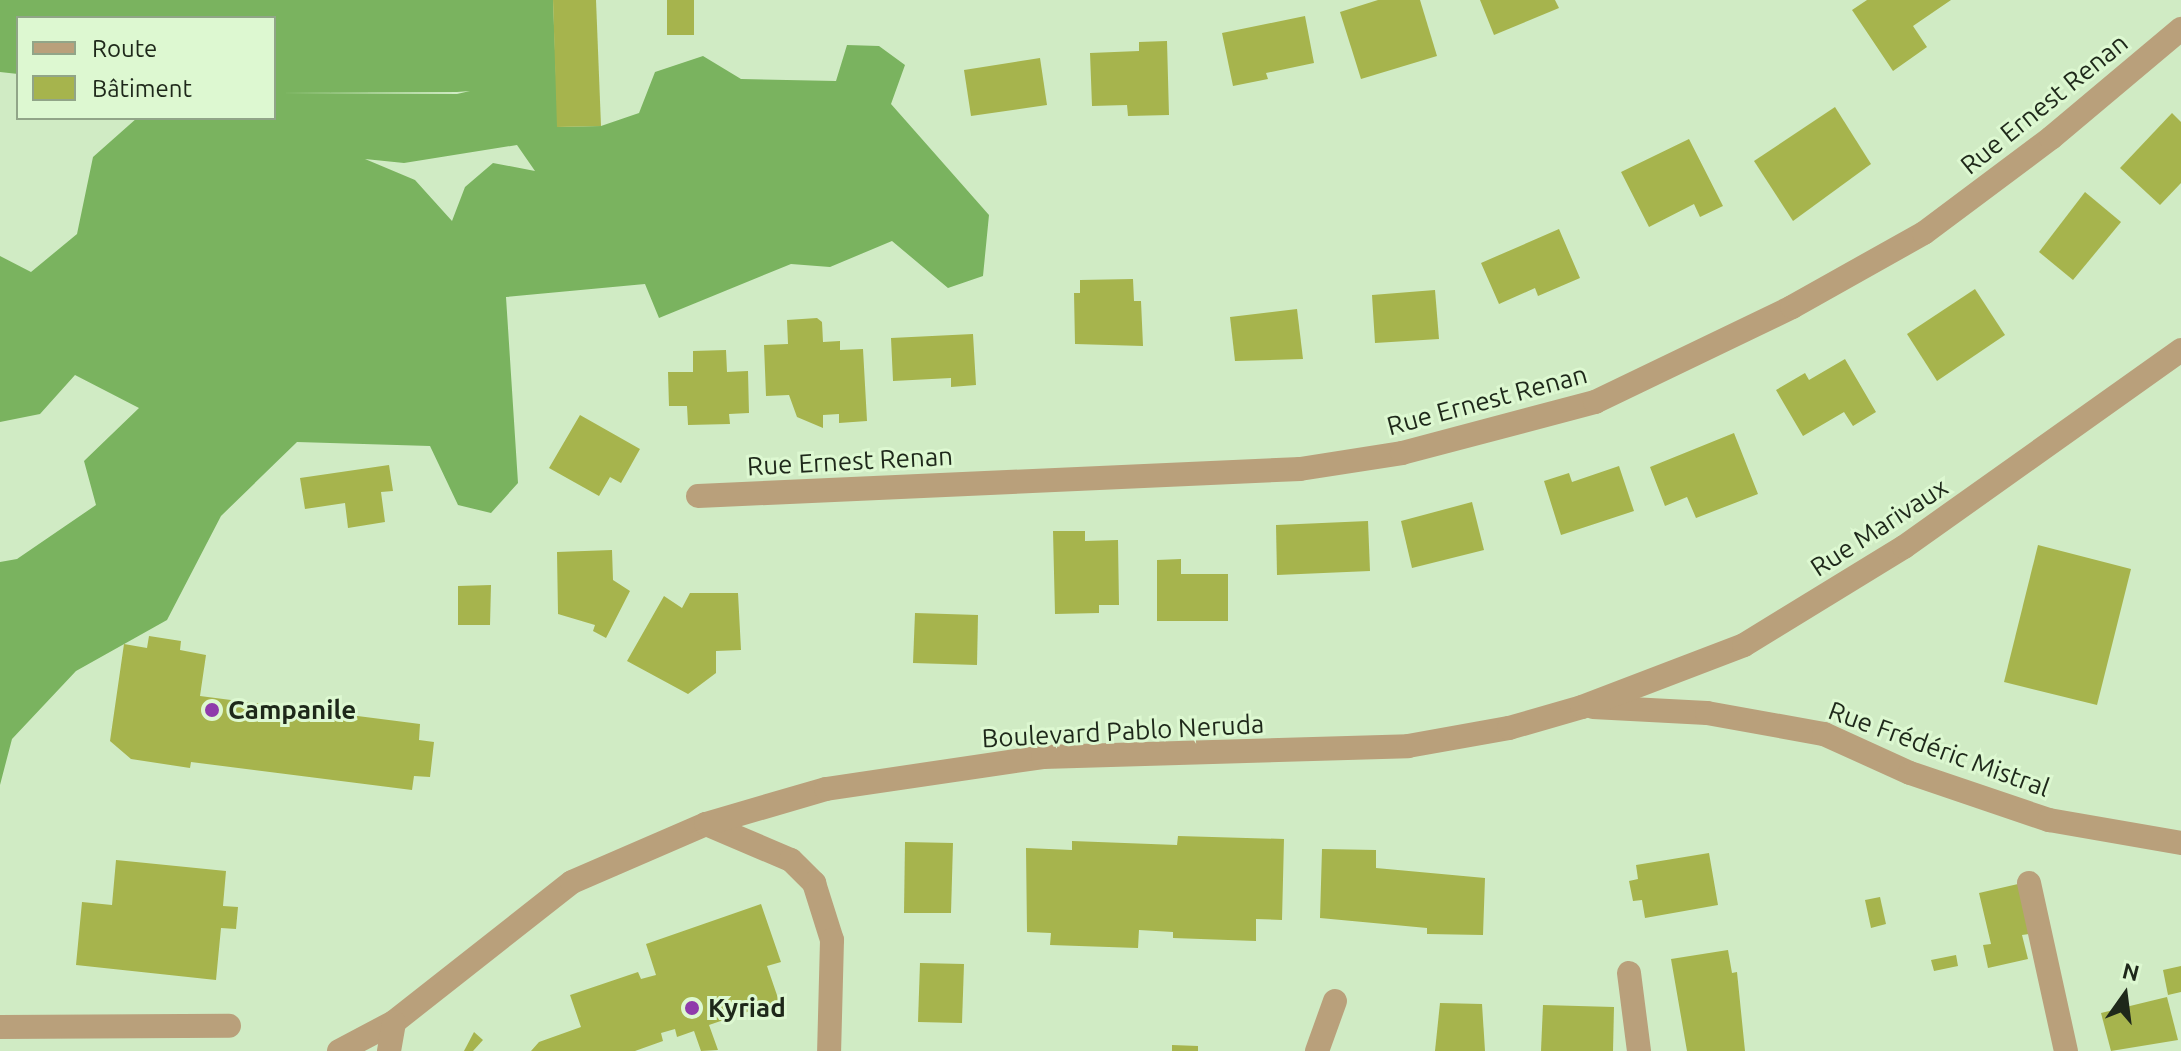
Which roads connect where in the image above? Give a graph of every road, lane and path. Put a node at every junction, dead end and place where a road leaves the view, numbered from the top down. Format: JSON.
{"nodes":[{"id":1,"x":2181,"y":29,"type":"edge"},
{"id":2,"x":2181,"y":351,"type":"edge"},
{"id":3,"x":698,"y":496,"type":"dead end"},
{"id":4,"x":1582,"y":707,"type":"junction"},
{"id":5,"x":706,"y":824,"type":"junction"},
{"id":6,"x":2181,"y":843,"type":"edge"},
{"id":7,"x":2029,"y":883,"type":"dead end"},
{"id":8,"x":1629,"y":973,"type":"dead end"},
{"id":9,"x":1335,"y":1001,"type":"dead end"},
{"id":10,"x":394,"y":1022,"type":"junction"},
{"id":11,"x":229,"y":1026,"type":"dead end"},
{"id":12,"x":0,"y":1027,"type":"edge"},
{"id":13,"x":339,"y":1051,"type":"edge"},
{"id":14,"x":389,"y":1051,"type":"edge"},
{"id":15,"x":829,"y":1051,"type":"edge"},
{"id":16,"x":1317,"y":1051,"type":"edge"},
{"id":17,"x":1639,"y":1051,"type":"edge"},
{"id":18,"x":2066,"y":1051,"type":"edge"}],
"edges":[{"from":1,"to":3,"type":"street","name":"Rue Ernest Renan"},
{"from":2,"to":4,"type":"street","name":"Rue Marivaux"},
{"from":4,"to":5,"type":"street","name":"Boulevard Pablo Neruda"},
{"from":4,"to":6,"type":"street","name":"Rue Frédéric Mistral"},
{"from":5,"to":10,"type":"street","name":"Boulevard Pablo Neruda"},
{"from":5,"to":15,"type":"street"},
{"from":7,"to":18,"type":"street"},
{"from":8,"to":17,"type":"street"},
{"from":9,"to":16,"type":"street"},
{"from":10,"to":13,"type":"street","name":"Boulevard Pablo Neruda"},
{"from":10,"to":14,"type":"street"},
{"from":11,"to":12,"type":"street"}]}
